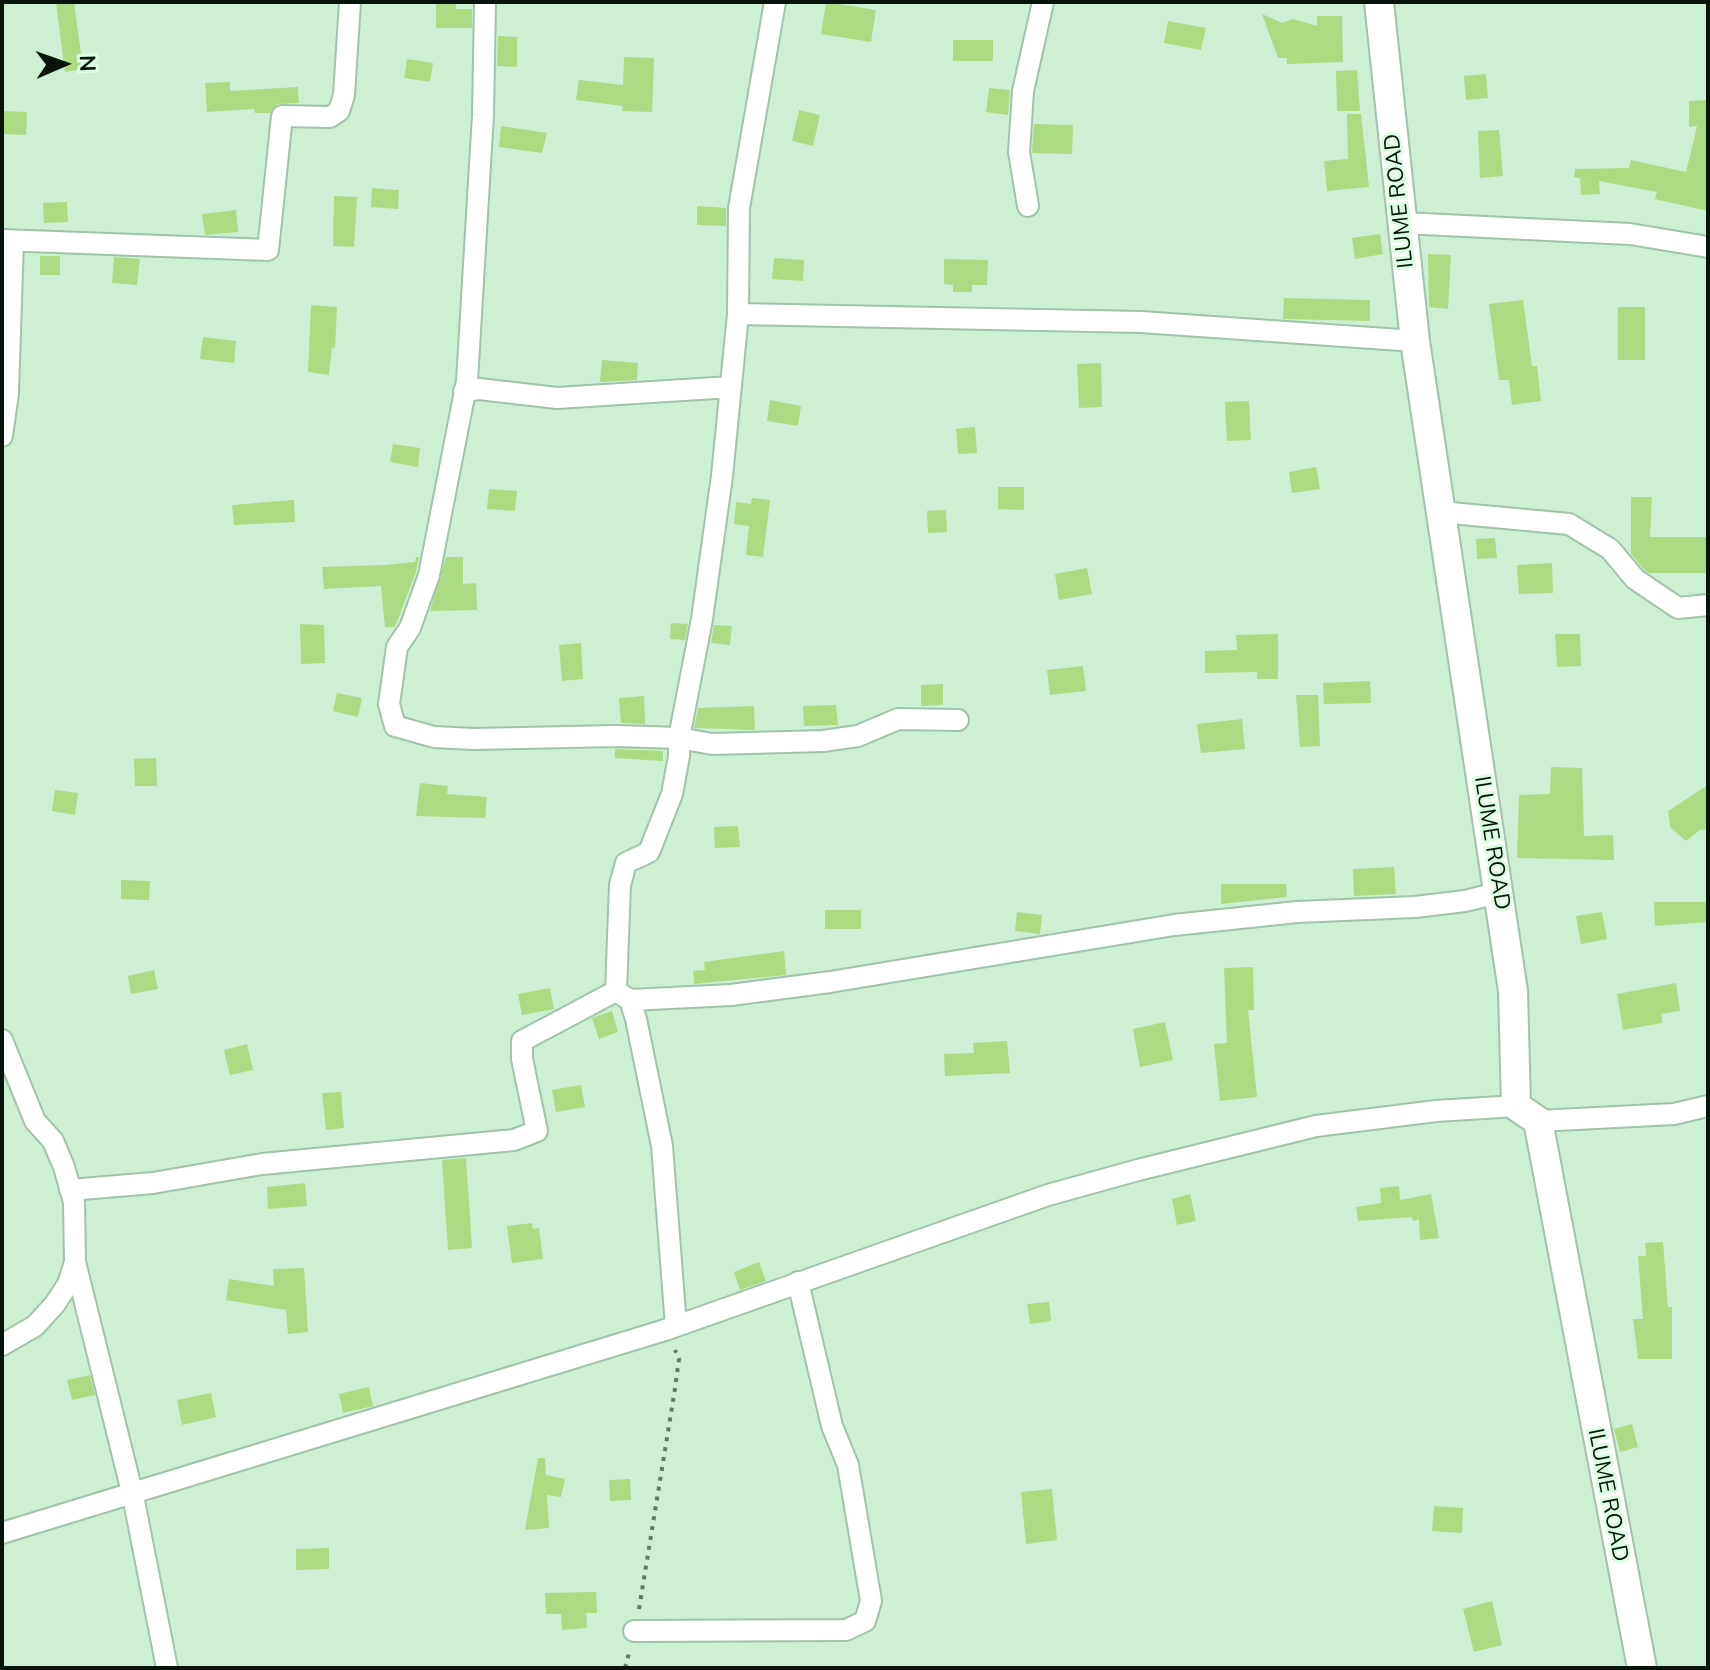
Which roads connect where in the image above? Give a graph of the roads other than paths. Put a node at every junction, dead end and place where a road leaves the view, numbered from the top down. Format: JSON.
{"nodes":[{"id":1,"x":350,"y":2,"type":"edge"},
{"id":2,"x":485,"y":2,"type":"edge"},
{"id":3,"x":775,"y":2,"type":"edge"},
{"id":4,"x":1043,"y":2,"type":"edge"},
{"id":5,"x":1379,"y":2,"type":"edge"},
{"id":6,"x":1028,"y":206,"type":"dead end"},
{"id":7,"x":1402,"y":223,"type":"junction"},
{"id":8,"x":8,"y":241,"type":"edge"},
{"id":9,"x":1708,"y":247,"type":"edge"},
{"id":10,"x":738,"y":314,"type":"junction"},
{"id":11,"x":1415,"y":341,"type":"junction"},
{"id":12,"x":731,"y":387,"type":"junction"},
{"id":13,"x":464,"y":391,"type":"junction"},
{"id":14,"x":2,"y":436,"type":"edge"},
{"id":15,"x":1440,"y":512,"type":"junction"},
{"id":16,"x":1708,"y":605,"type":"edge"},
{"id":17,"x":958,"y":720,"type":"dead end"},
{"id":18,"x":679,"y":738,"type":"junction"},
{"id":19,"x":1501,"y":892,"type":"junction"},
{"id":20,"x":623,"y":996,"type":"junction"},
{"id":21,"x":2,"y":1040,"type":"edge"},
{"id":22,"x":1708,"y":1106,"type":"edge"},
{"id":23,"x":1527,"y":1113,"type":"junction"},
{"id":24,"x":70,"y":1190,"type":"junction"},
{"id":25,"x":75,"y":1262,"type":"junction"},
{"id":26,"x":798,"y":1282,"type":"junction"},
{"id":27,"x":670,"y":1328,"type":"junction"},
{"id":28,"x":2,"y":1345,"type":"edge"},
{"id":29,"x":133,"y":1496,"type":"junction"},
{"id":30,"x":2,"y":1533,"type":"edge"},
{"id":31,"x":634,"y":1631,"type":"road end"},
{"id":32,"x":167,"y":1668,"type":"edge"},
{"id":33,"x":1642,"y":1668,"type":"edge"}],
"edges":[{"from":1,"to":8,"type":"street"},
{"from":2,"to":13,"type":"street"},
{"from":3,"to":10,"type":"street"},
{"from":4,"to":6,"type":"street"},
{"from":5,"to":7,"type":"street","name":"ILUME ROAD"},
{"from":7,"to":9,"type":"street"},
{"from":7,"to":11,"type":"street","name":"ILUME ROAD"},
{"from":8,"to":14,"type":"street"},
{"from":10,"to":11,"type":"street"},
{"from":10,"to":12,"type":"street"},
{"from":11,"to":15,"type":"street","name":"ILUME ROAD"},
{"from":12,"to":13,"type":"street"},
{"from":12,"to":18,"type":"street"},
{"from":13,"to":18,"type":"street"},
{"from":15,"to":16,"type":"street"},
{"from":15,"to":19,"type":"street","name":"ILUME ROAD"},
{"from":17,"to":18,"type":"street"},
{"from":18,"to":20,"type":"street"},
{"from":19,"to":20,"type":"street"},
{"from":19,"to":23,"type":"street","name":"ILUME ROAD"},
{"from":20,"to":24,"type":"street"},
{"from":20,"to":27,"type":"street"},
{"from":21,"to":24,"type":"street"},
{"from":22,"to":23,"type":"street"},
{"from":23,"to":26,"type":"street"},
{"from":23,"to":33,"type":"street","name":"ILUME ROAD"},
{"from":24,"to":25,"type":"street"},
{"from":25,"to":28,"type":"street"},
{"from":25,"to":29,"type":"street"},
{"from":26,"to":27,"type":"street"},
{"from":26,"to":31,"type":"street"},
{"from":27,"to":29,"type":"street"},
{"from":29,"to":30,"type":"street"},
{"from":29,"to":32,"type":"street"}]}
